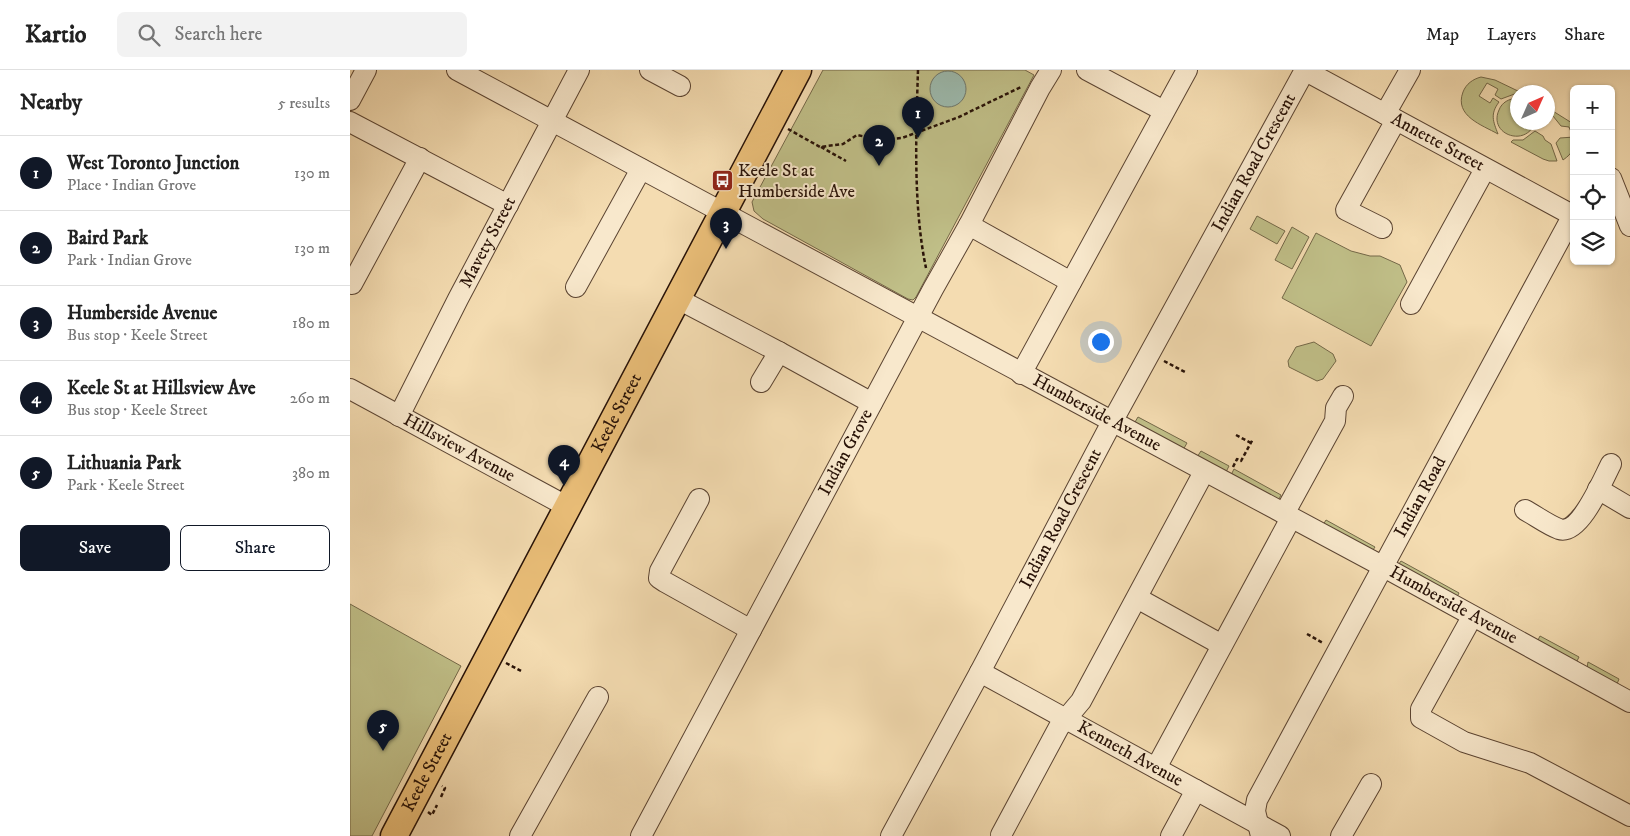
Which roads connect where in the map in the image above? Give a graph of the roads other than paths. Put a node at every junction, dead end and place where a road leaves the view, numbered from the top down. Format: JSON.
{"nodes":[{"id":1,"x":366,"y":70,"type":"edge"},
{"id":2,"x":457,"y":70,"type":"edge"},
{"id":3,"x":579,"y":70,"type":"edge"},
{"id":4,"x":650,"y":70,"type":"edge"},
{"id":5,"x":798,"y":70,"type":"edge"},
{"id":6,"x":1051,"y":70,"type":"edge"},
{"id":7,"x":1088,"y":70,"type":"edge"},
{"id":8,"x":1187,"y":70,"type":"edge"},
{"id":9,"x":1304,"y":70,"type":"edge"},
{"id":10,"x":1410,"y":70,"type":"edge"},
{"id":11,"x":680,"y":86,"type":"dead end"},
{"id":12,"x":350,"y":100,"type":"edge"},
{"id":13,"x":1164,"y":111,"type":"junction"},
{"id":14,"x":1391,"y":117,"type":"junction"},
{"id":15,"x":553,"y":121,"type":"junction"},
{"id":16,"x":350,"y":122,"type":"edge"},
{"id":17,"x":420,"y":158,"type":"junction"},
{"id":18,"x":1485,"y":168,"type":"junction"},
{"id":19,"x":641,"y":169,"type":"junction"},
{"id":20,"x":1615,"y":189,"type":"edge"},
{"id":21,"x":508,"y":205,"type":"junction"},
{"id":22,"x":723,"y":213,"type":"junction"},
{"id":23,"x":1570,"y":214,"type":"edge"},
{"id":24,"x":1571,"y":220,"type":"edge"},
{"id":25,"x":969,"y":225,"type":"junction"},
{"id":26,"x":1615,"y":225,"type":"edge"},
{"id":27,"x":1382,"y":228,"type":"dead end"},
{"id":28,"x":1630,"y":228,"type":"edge"},
{"id":29,"x":1071,"y":282,"type":"junction"},
{"id":30,"x":352,"y":284,"type":"dead end"},
{"id":31,"x":576,"y":287,"type":"dead end"},
{"id":32,"x":678,"y":299,"type":"junction"},
{"id":33,"x":1411,"y":304,"type":"dead end"},
{"id":34,"x":918,"y":318,"type":"junction"},
{"id":35,"x":779,"y":352,"type":"junction"},
{"id":36,"x":1021,"y":374,"type":"junction"},
{"id":37,"x":761,"y":382,"type":"dead end"},
{"id":38,"x":350,"y":389,"type":"edge"},
{"id":39,"x":1343,"y":396,"type":"dead end"},
{"id":40,"x":872,"y":403,"type":"junction"},
{"id":41,"x":399,"y":416,"type":"junction"},
{"id":42,"x":1112,"y":422,"type":"junction"},
{"id":43,"x":1611,"y":464,"type":"dead end"},
{"id":44,"x":1204,"y":472,"type":"junction"},
{"id":45,"x":1598,"y":490,"type":"junction"},
{"id":46,"x":699,"y":499,"type":"dead end"},
{"id":47,"x":568,"y":507,"type":"junction"},
{"id":48,"x":1630,"y":508,"type":"edge"},
{"id":49,"x":1526,"y":510,"type":"dead end"},
{"id":50,"x":1287,"y":516,"type":"junction"},
{"id":51,"x":1382,"y":566,"type":"junction"},
{"id":52,"x":1137,"y":598,"type":"junction"},
{"id":53,"x":1472,"y":617,"type":"junction"},
{"id":54,"x":751,"y":630,"type":"junction"},
{"id":55,"x":1222,"y":645,"type":"junction"},
{"id":56,"x":980,"y":672,"type":"junction"},
{"id":57,"x":598,"y":697,"type":"dead end"},
{"id":58,"x":1630,"y":702,"type":"edge"},
{"id":59,"x":1066,"y":719,"type":"junction"},
{"id":60,"x":1156,"y":768,"type":"junction"},
{"id":61,"x":1370,"y":784,"type":"dead end"},
{"id":62,"x":1196,"y":790,"type":"junction"},
{"id":63,"x":1630,"y":816,"type":"edge"},
{"id":64,"x":1259,"y":830,"type":"edge"},
{"id":65,"x":394,"y":836,"type":"edge"},
{"id":66,"x":520,"y":836,"type":"edge"},
{"id":67,"x":641,"y":836,"type":"edge"},
{"id":68,"x":891,"y":836,"type":"edge"},
{"id":69,"x":1002,"y":836,"type":"edge"},
{"id":70,"x":1171,"y":836,"type":"edge"},
{"id":71,"x":1280,"y":836,"type":"edge"},
{"id":72,"x":1341,"y":836,"type":"edge"}],
"edges":[{"from":1,"to":12,"type":"street"},
{"from":2,"to":15,"type":"street","name":"Humberside Avenue"},
{"from":3,"to":15,"type":"street","name":"Mavety Street"},
{"from":4,"to":11,"type":"street"},
{"from":5,"to":22,"type":"main road","name":"Keele Street"},
{"from":6,"to":25,"type":"street","name":"Indian Grove"},
{"from":7,"to":13,"type":"street"},
{"from":8,"to":13,"type":"street"},
{"from":9,"to":14,"type":"street","name":"Annette Street"},
{"from":9,"to":42,"type":"street","name":"Indian Road Crescent"},
{"from":10,"to":14,"type":"street"},
{"from":13,"to":29,"type":"street"},
{"from":14,"to":18,"type":"street","name":"Annette Street"},
{"from":14,"to":27,"type":"street"},
{"from":15,"to":19,"type":"street","name":"Humberside Avenue"},
{"from":15,"to":21,"type":"street","name":"Mavety Street"},
{"from":16,"to":17,"type":"street"},
{"from":17,"to":21,"type":"street"},
{"from":17,"to":30,"type":"street"},
{"from":18,"to":23,"type":"street","name":"Annette Street"},
{"from":18,"to":33,"type":"street"},
{"from":19,"to":22,"type":"street","name":"Humberside Avenue"},
{"from":19,"to":31,"type":"street"},
{"from":20,"to":28,"type":"street"},
{"from":21,"to":41,"type":"street","name":"Mavety Street"},
{"from":22,"to":32,"type":"main road","name":"Keele Street"},
{"from":22,"to":34,"type":"street","name":"Humberside Avenue"},
{"from":24,"to":51,"type":"street","name":"Indian Road"},
{"from":25,"to":29,"type":"street"},
{"from":25,"to":34,"type":"street","name":"Indian Grove"},
{"from":26,"to":28,"type":"street"},
{"from":29,"to":36,"type":"street"},
{"from":32,"to":35,"type":"street"},
{"from":32,"to":47,"type":"main road","name":"Keele Street"},
{"from":34,"to":36,"type":"street","name":"Humberside Avenue"},
{"from":34,"to":40,"type":"street","name":"Indian Grove"},
{"from":35,"to":37,"type":"street"},
{"from":35,"to":40,"type":"street"},
{"from":36,"to":42,"type":"street","name":"Humberside Avenue"},
{"from":38,"to":41,"type":"street","name":"Hillsview Avenue"},
{"from":39,"to":50,"type":"street"},
{"from":40,"to":54,"type":"street","name":"Indian Grove"},
{"from":41,"to":47,"type":"street","name":"Hillsview Avenue"},
{"from":42,"to":44,"type":"street","name":"Humberside Avenue"},
{"from":42,"to":56,"type":"street","name":"Indian Road Crescent"},
{"from":43,"to":45,"type":"street"},
{"from":44,"to":50,"type":"street","name":"Humberside Avenue"},
{"from":44,"to":52,"type":"street"},
{"from":45,"to":48,"type":"street"},
{"from":45,"to":49,"type":"street"},
{"from":46,"to":54,"type":"street"},
{"from":47,"to":65,"type":"main road","name":"Keele Street"},
{"from":50,"to":51,"type":"street","name":"Humberside Avenue"},
{"from":50,"to":55,"type":"street"},
{"from":51,"to":53,"type":"street","name":"Humberside Avenue"},
{"from":51,"to":64,"type":"street","name":"Indian Road"},
{"from":52,"to":55,"type":"street"},
{"from":52,"to":59,"type":"street"},
{"from":53,"to":58,"type":"street","name":"Humberside Avenue"},
{"from":53,"to":63,"type":"street"},
{"from":54,"to":67,"type":"street","name":"Indian Grove"},
{"from":55,"to":60,"type":"street"},
{"from":56,"to":59,"type":"street","name":"Kenneth Avenue"},
{"from":56,"to":68,"type":"street","name":"Indian Road Crescent"},
{"from":57,"to":66,"type":"street"},
{"from":59,"to":60,"type":"street","name":"Kenneth Avenue"},
{"from":59,"to":69,"type":"street"},
{"from":60,"to":62,"type":"street","name":"Kenneth Avenue"},
{"from":61,"to":72,"type":"street"},
{"from":62,"to":64,"type":"street","name":"Kenneth Avenue"},
{"from":62,"to":70,"type":"street"},
{"from":64,"to":71,"type":"street","name":"Kenneth Avenue"}]}
